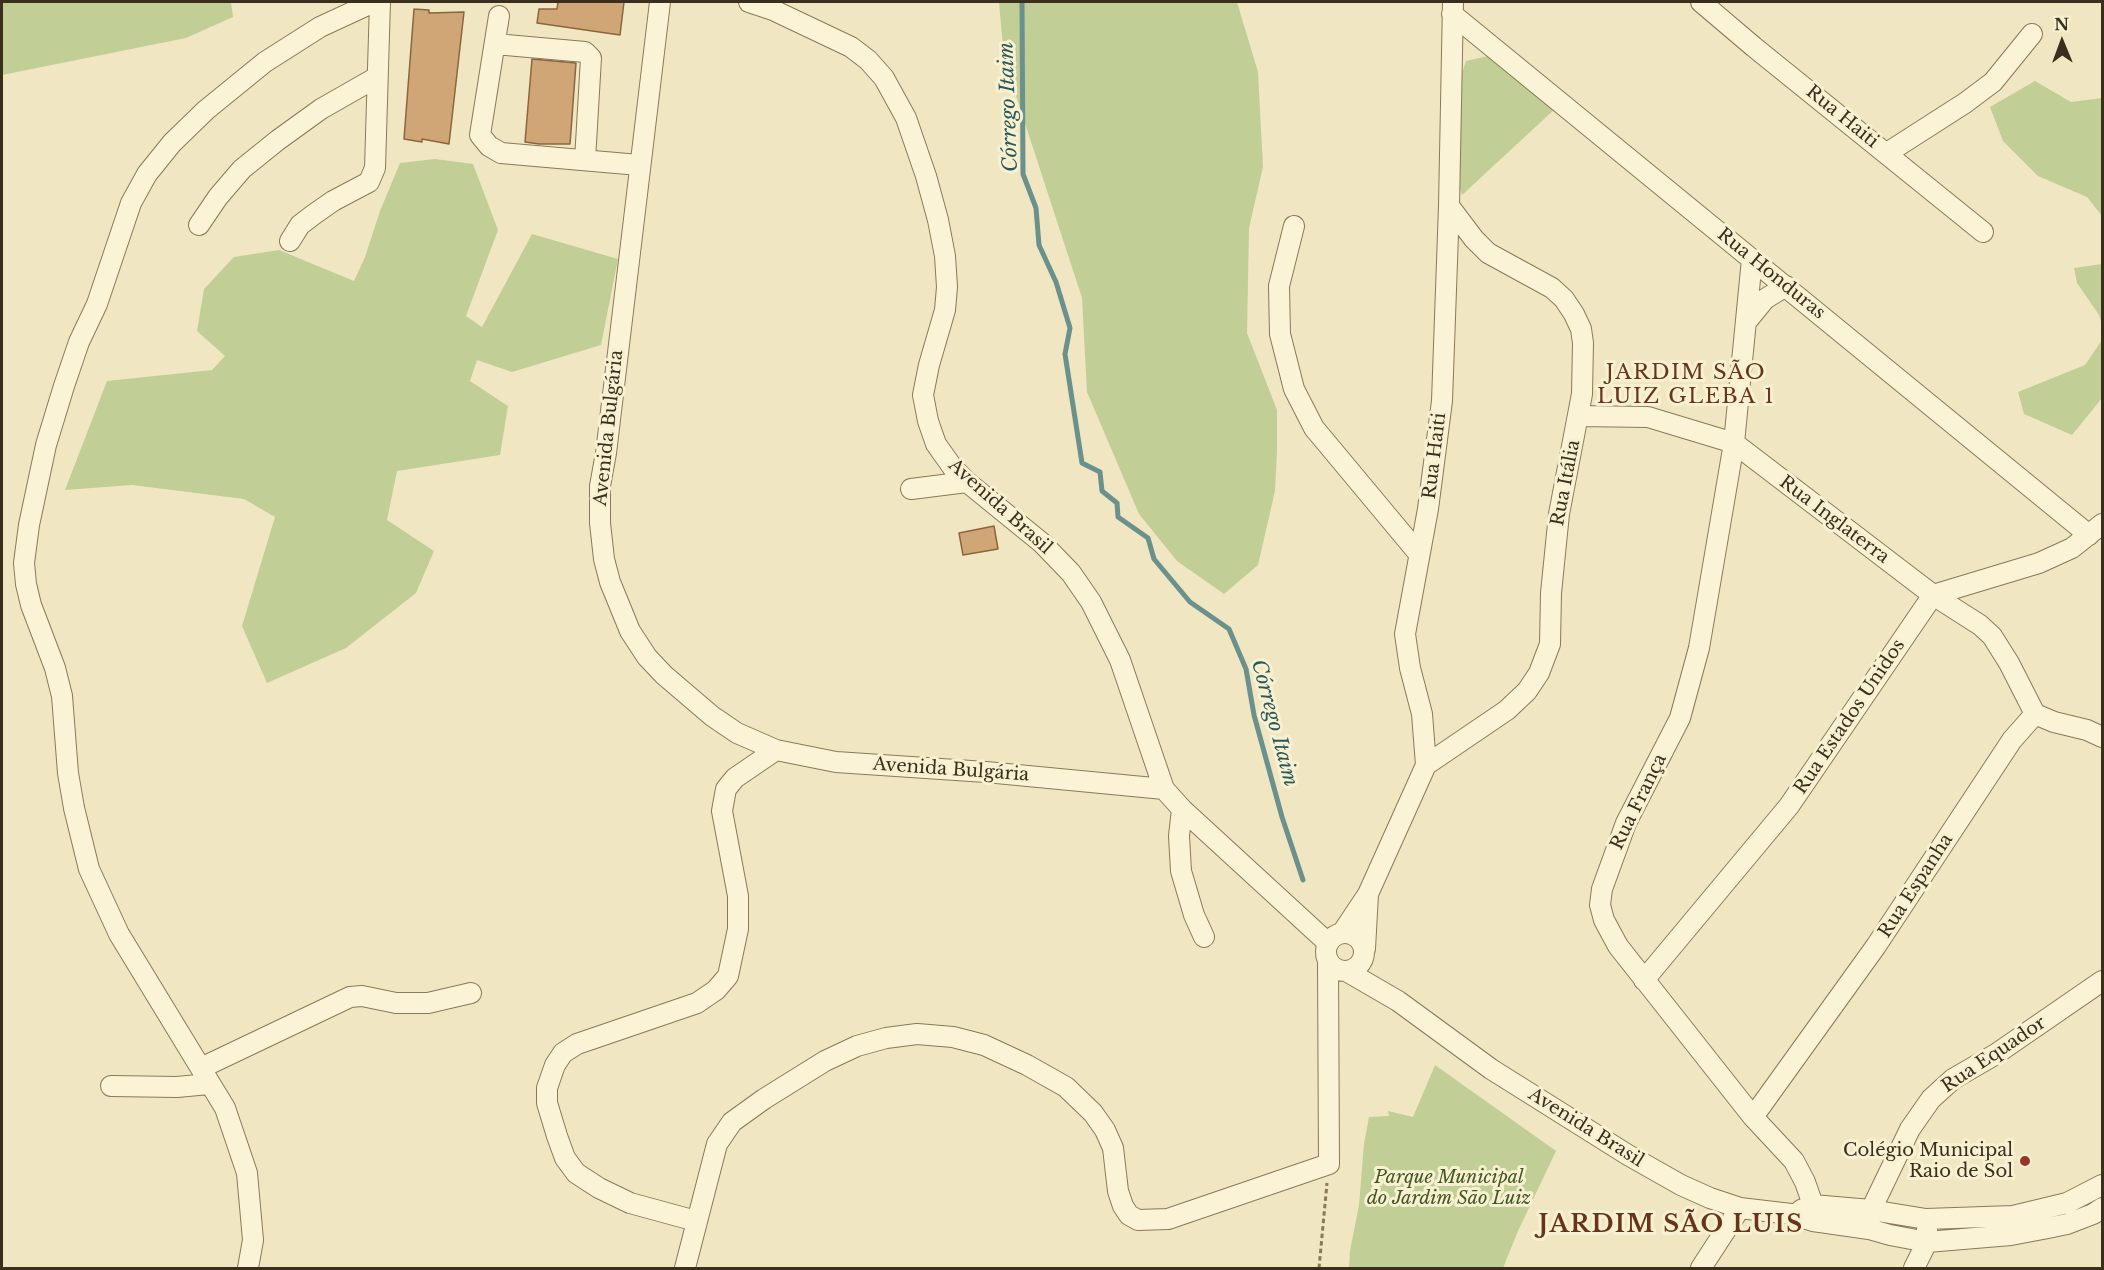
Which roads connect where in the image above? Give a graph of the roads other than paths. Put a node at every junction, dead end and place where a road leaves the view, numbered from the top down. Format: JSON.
{"nodes":[{"id":1,"x":374,"y":2,"type":"edge"},
{"id":2,"x":380,"y":2,"type":"edge"},
{"id":3,"x":660,"y":2,"type":"edge"},
{"id":4,"x":749,"y":2,"type":"edge"},
{"id":5,"x":1701,"y":2,"type":"edge"},
{"id":6,"x":1453,"y":8,"type":"edge"},
{"id":7,"x":499,"y":16,"type":"dead end"},
{"id":8,"x":2031,"y":34,"type":"dead end"},
{"id":9,"x":495,"y":44,"type":"junction"},
{"id":10,"x":377,"y":77,"type":"junction"},
{"id":11,"x":1887,"y":153,"type":"junction"},
{"id":12,"x":585,"y":160,"type":"junction"},
{"id":13,"x":639,"y":165,"type":"junction"},
{"id":14,"x":1449,"y":206,"type":"junction"},
{"id":15,"x":199,"y":225,"type":"dead end"},
{"id":16,"x":1294,"y":226,"type":"dead end"},
{"id":17,"x":1983,"y":232,"type":"dead end"},
{"id":18,"x":290,"y":241,"type":"dead end"},
{"id":19,"x":1752,"y":259,"type":"junction"},
{"id":20,"x":1786,"y":286,"type":"junction"},
{"id":21,"x":1747,"y":321,"type":"junction"},
{"id":22,"x":1579,"y":416,"type":"junction"},
{"id":23,"x":1734,"y":443,"type":"junction"},
{"id":24,"x":967,"y":482,"type":"junction"},
{"id":25,"x":911,"y":489,"type":"dead end"},
{"id":26,"x":2096,"y":529,"type":"edge"},
{"id":27,"x":1419,"y":554,"type":"junction"},
{"id":28,"x":1933,"y":595,"type":"junction"},
{"id":29,"x":2035,"y":714,"type":"junction"},
{"id":30,"x":2103,"y":737,"type":"edge"},
{"id":31,"x":776,"y":750,"type":"junction"},
{"id":32,"x":1426,"y":765,"type":"junction"},
{"id":33,"x":1164,"y":789,"type":"junction"},
{"id":34,"x":1182,"y":809,"type":"junction"},
{"id":35,"x":1368,"y":894,"type":"junction"},
{"id":36,"x":1204,"y":937,"type":"dead end"},
{"id":37,"x":1332,"y":946,"type":"junction"},
{"id":38,"x":1365,"y":953,"type":"junction"},
{"id":39,"x":1348,"y":972,"type":"junction"},
{"id":40,"x":1644,"y":980,"type":"junction"},
{"id":41,"x":2103,"y":981,"type":"edge"},
{"id":42,"x":471,"y":993,"type":"dead end"},
{"id":43,"x":1398,"y":1001,"type":"junction"},
{"id":44,"x":205,"y":1076,"type":"junction"},
{"id":45,"x":111,"y":1086,"type":"dead end"},
{"id":46,"x":1753,"y":1117,"type":"junction"},
{"id":47,"x":2103,"y":1185,"type":"edge"},
{"id":48,"x":1740,"y":1208,"type":"junction"},
{"id":49,"x":2103,"y":1208,"type":"edge"},
{"id":50,"x":1813,"y":1213,"type":"junction"},
{"id":51,"x":1926,"y":1219,"type":"junction"},
{"id":52,"x":1870,"y":1220,"type":"junction"},
{"id":53,"x":696,"y":1221,"type":"junction"},
{"id":54,"x":1927,"y":1242,"type":"junction"},
{"id":55,"x":248,"y":1269,"type":"edge"},
{"id":56,"x":685,"y":1269,"type":"edge"},
{"id":57,"x":1701,"y":1269,"type":"edge"},
{"id":58,"x":1914,"y":1269,"type":"edge"}],
"edges":[{"from":1,"to":44,"type":"street"},
{"from":2,"to":10,"type":"street"},
{"from":3,"to":13,"type":"street","name":"Avenida Bulgária"},
{"from":4,"to":24,"type":"street","name":"Avenida Brasil"},
{"from":5,"to":11,"type":"street","name":"Rua Haiti"},
{"from":6,"to":14,"type":"street","name":"Rua Haiti"},
{"from":6,"to":19,"type":"street","name":"Rua Honduras"},
{"from":7,"to":9,"type":"street"},
{"from":8,"to":11,"type":"street"},
{"from":9,"to":12,"type":"street"},
{"from":9,"to":12,"type":"street"},
{"from":10,"to":15,"type":"street"},
{"from":10,"to":18,"type":"street"},
{"from":11,"to":17,"type":"street","name":"Rua Haiti"},
{"from":12,"to":13,"type":"street"},
{"from":13,"to":31,"type":"street","name":"Avenida Bulgária"},
{"from":14,"to":22,"type":"street","name":"Rua Itália"},
{"from":14,"to":27,"type":"street","name":"Rua Haiti"},
{"from":16,"to":27,"type":"street"},
{"from":19,"to":20,"type":"street","name":"Rua Honduras"},
{"from":19,"to":21,"type":"street","name":"Rua França"},
{"from":20,"to":21,"type":"street"},
{"from":20,"to":26,"type":"street","name":"Rua Honduras"},
{"from":21,"to":23,"type":"street","name":"Rua França"},
{"from":22,"to":23,"type":"street","name":"Rua Inglaterra"},
{"from":22,"to":32,"type":"street","name":"Rua Itália"},
{"from":23,"to":28,"type":"street","name":"Rua Inglaterra"},
{"from":23,"to":40,"type":"street","name":"Rua França"},
{"from":24,"to":25,"type":"street"},
{"from":24,"to":33,"type":"street","name":"Avenida Brasil"},
{"from":26,"to":28,"type":"street"},
{"from":27,"to":32,"type":"street","name":"Rua Haiti"},
{"from":28,"to":29,"type":"street","name":"Rua Inglaterra"},
{"from":28,"to":40,"type":"street","name":"Rua Estados Unidos"},
{"from":29,"to":30,"type":"street"},
{"from":29,"to":46,"type":"street","name":"Rua Espanha"},
{"from":31,"to":33,"type":"street","name":"Avenida Bulgária"},
{"from":31,"to":53,"type":"street"},
{"from":32,"to":35,"type":"street","name":"Rua Haiti"},
{"from":33,"to":34,"type":"street","name":"Avenida Brasil"},
{"from":34,"to":36,"type":"street"},
{"from":34,"to":37,"type":"street","name":"Avenida Brasil"},
{"from":35,"to":37,"type":"street","name":"Rua Haiti"},
{"from":35,"to":38,"type":"street","name":"Rua Haiti"},
{"from":37,"to":38,"type":"street"},
{"from":37,"to":39,"type":"street"},
{"from":37,"to":53,"type":"street"},
{"from":38,"to":39,"type":"street"},
{"from":38,"to":43,"type":"street","name":"Avenida Brasil"},
{"from":39,"to":43,"type":"street","name":"Avenida Brasil"},
{"from":40,"to":46,"type":"street","name":"Rua França"},
{"from":41,"to":52,"type":"street","name":"Rua Equador"},
{"from":42,"to":44,"type":"street"},
{"from":43,"to":48,"type":"street","name":"Avenida Brasil"},
{"from":44,"to":45,"type":"street"},
{"from":44,"to":55,"type":"street"},
{"from":46,"to":50,"type":"street","name":"Rua França"},
{"from":47,"to":51,"type":"street","name":"Avenida Brasil"},
{"from":48,"to":50,"type":"street","name":"Avenida Brasil"},
{"from":48,"to":57,"type":"street"},
{"from":49,"to":54,"type":"street","name":"Avenida Brasil"},
{"from":50,"to":52,"type":"street","name":"Avenida Brasil"},
{"from":51,"to":52,"type":"street","name":"Avenida Brasil"},
{"from":51,"to":54,"type":"street"},
{"from":52,"to":54,"type":"street","name":"Avenida Brasil"},
{"from":53,"to":56,"type":"street"},
{"from":54,"to":58,"type":"street"}]}
